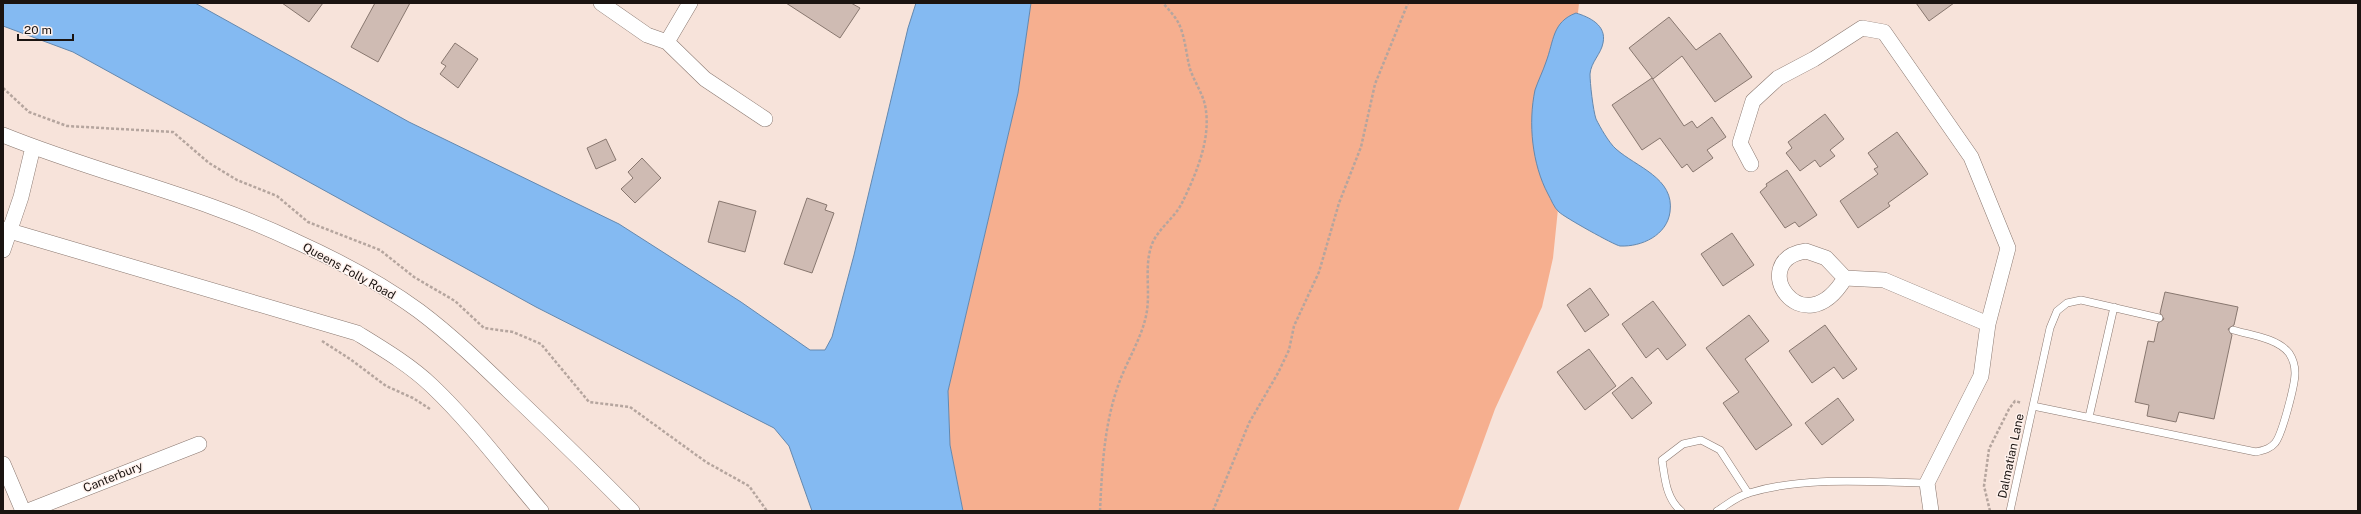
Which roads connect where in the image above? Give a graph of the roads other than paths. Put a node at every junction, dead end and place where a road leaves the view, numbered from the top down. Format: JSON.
{"nodes":[{"id":1,"x":600,"y":3,"type":"edge"},
{"id":2,"x":690,"y":3,"type":"edge"},
{"id":3,"x":667,"y":42,"type":"junction"},
{"id":4,"x":765,"y":119,"type":"dead end"},
{"id":5,"x":3,"y":135,"type":"edge"},
{"id":6,"x":33,"y":147,"type":"junction"},
{"id":7,"x":1751,"y":164,"type":"dead end"},
{"id":8,"x":7,"y":230,"type":"edge"},
{"id":9,"x":3,"y":250,"type":"edge"},
{"id":10,"x":1845,"y":278,"type":"dead end"},
{"id":11,"x":2114,"y":307,"type":"junction"},
{"id":12,"x":2159,"y":318,"type":"dead end"},
{"id":13,"x":1988,"y":324,"type":"junction"},
{"id":14,"x":2233,"y":330,"type":"dead end"},
{"id":15,"x":2033,"y":406,"type":"junction"},
{"id":16,"x":2089,"y":417,"type":"junction"},
{"id":17,"x":199,"y":444,"type":"dead end"},
{"id":18,"x":3,"y":464,"type":"edge"},
{"id":19,"x":1927,"y":483,"type":"junction"},
{"id":20,"x":1748,"y":493,"type":"junction"},
{"id":21,"x":23,"y":511,"type":"edge"},
{"id":22,"x":28,"y":511,"type":"edge"},
{"id":23,"x":541,"y":511,"type":"edge"},
{"id":24,"x":632,"y":511,"type":"edge"},
{"id":25,"x":1681,"y":511,"type":"edge"},
{"id":26,"x":1717,"y":511,"type":"edge"},
{"id":27,"x":1932,"y":511,"type":"edge"},
{"id":28,"x":2010,"y":511,"type":"edge"}],
"edges":[{"from":1,"to":3,"type":"street"},
{"from":2,"to":3,"type":"street"},
{"from":3,"to":4,"type":"street"},
{"from":5,"to":6,"type":"street","name":"Queens Folly Road"},
{"from":6,"to":8,"type":"street"},
{"from":6,"to":24,"type":"street","name":"Queens Folly Road"},
{"from":7,"to":13,"type":"street"},
{"from":8,"to":9,"type":"street"},
{"from":8,"to":23,"type":"street"},
{"from":10,"to":13,"type":"street"},
{"from":11,"to":12,"type":"lane","name":"Dalmatian Lane"},
{"from":11,"to":15,"type":"lane","name":"Dalmatian Lane"},
{"from":11,"to":16,"type":"lane"},
{"from":13,"to":19,"type":"street"},
{"from":14,"to":16,"type":"lane"},
{"from":15,"to":16,"type":"lane"},
{"from":15,"to":28,"type":"lane","name":"Dalmatian Lane"},
{"from":17,"to":22,"type":"street","name":"Canterbury"},
{"from":18,"to":21,"type":"street"},
{"from":19,"to":20,"type":"lane"},
{"from":19,"to":27,"type":"street"},
{"from":20,"to":25,"type":"lane"},
{"from":20,"to":26,"type":"lane"}]}
